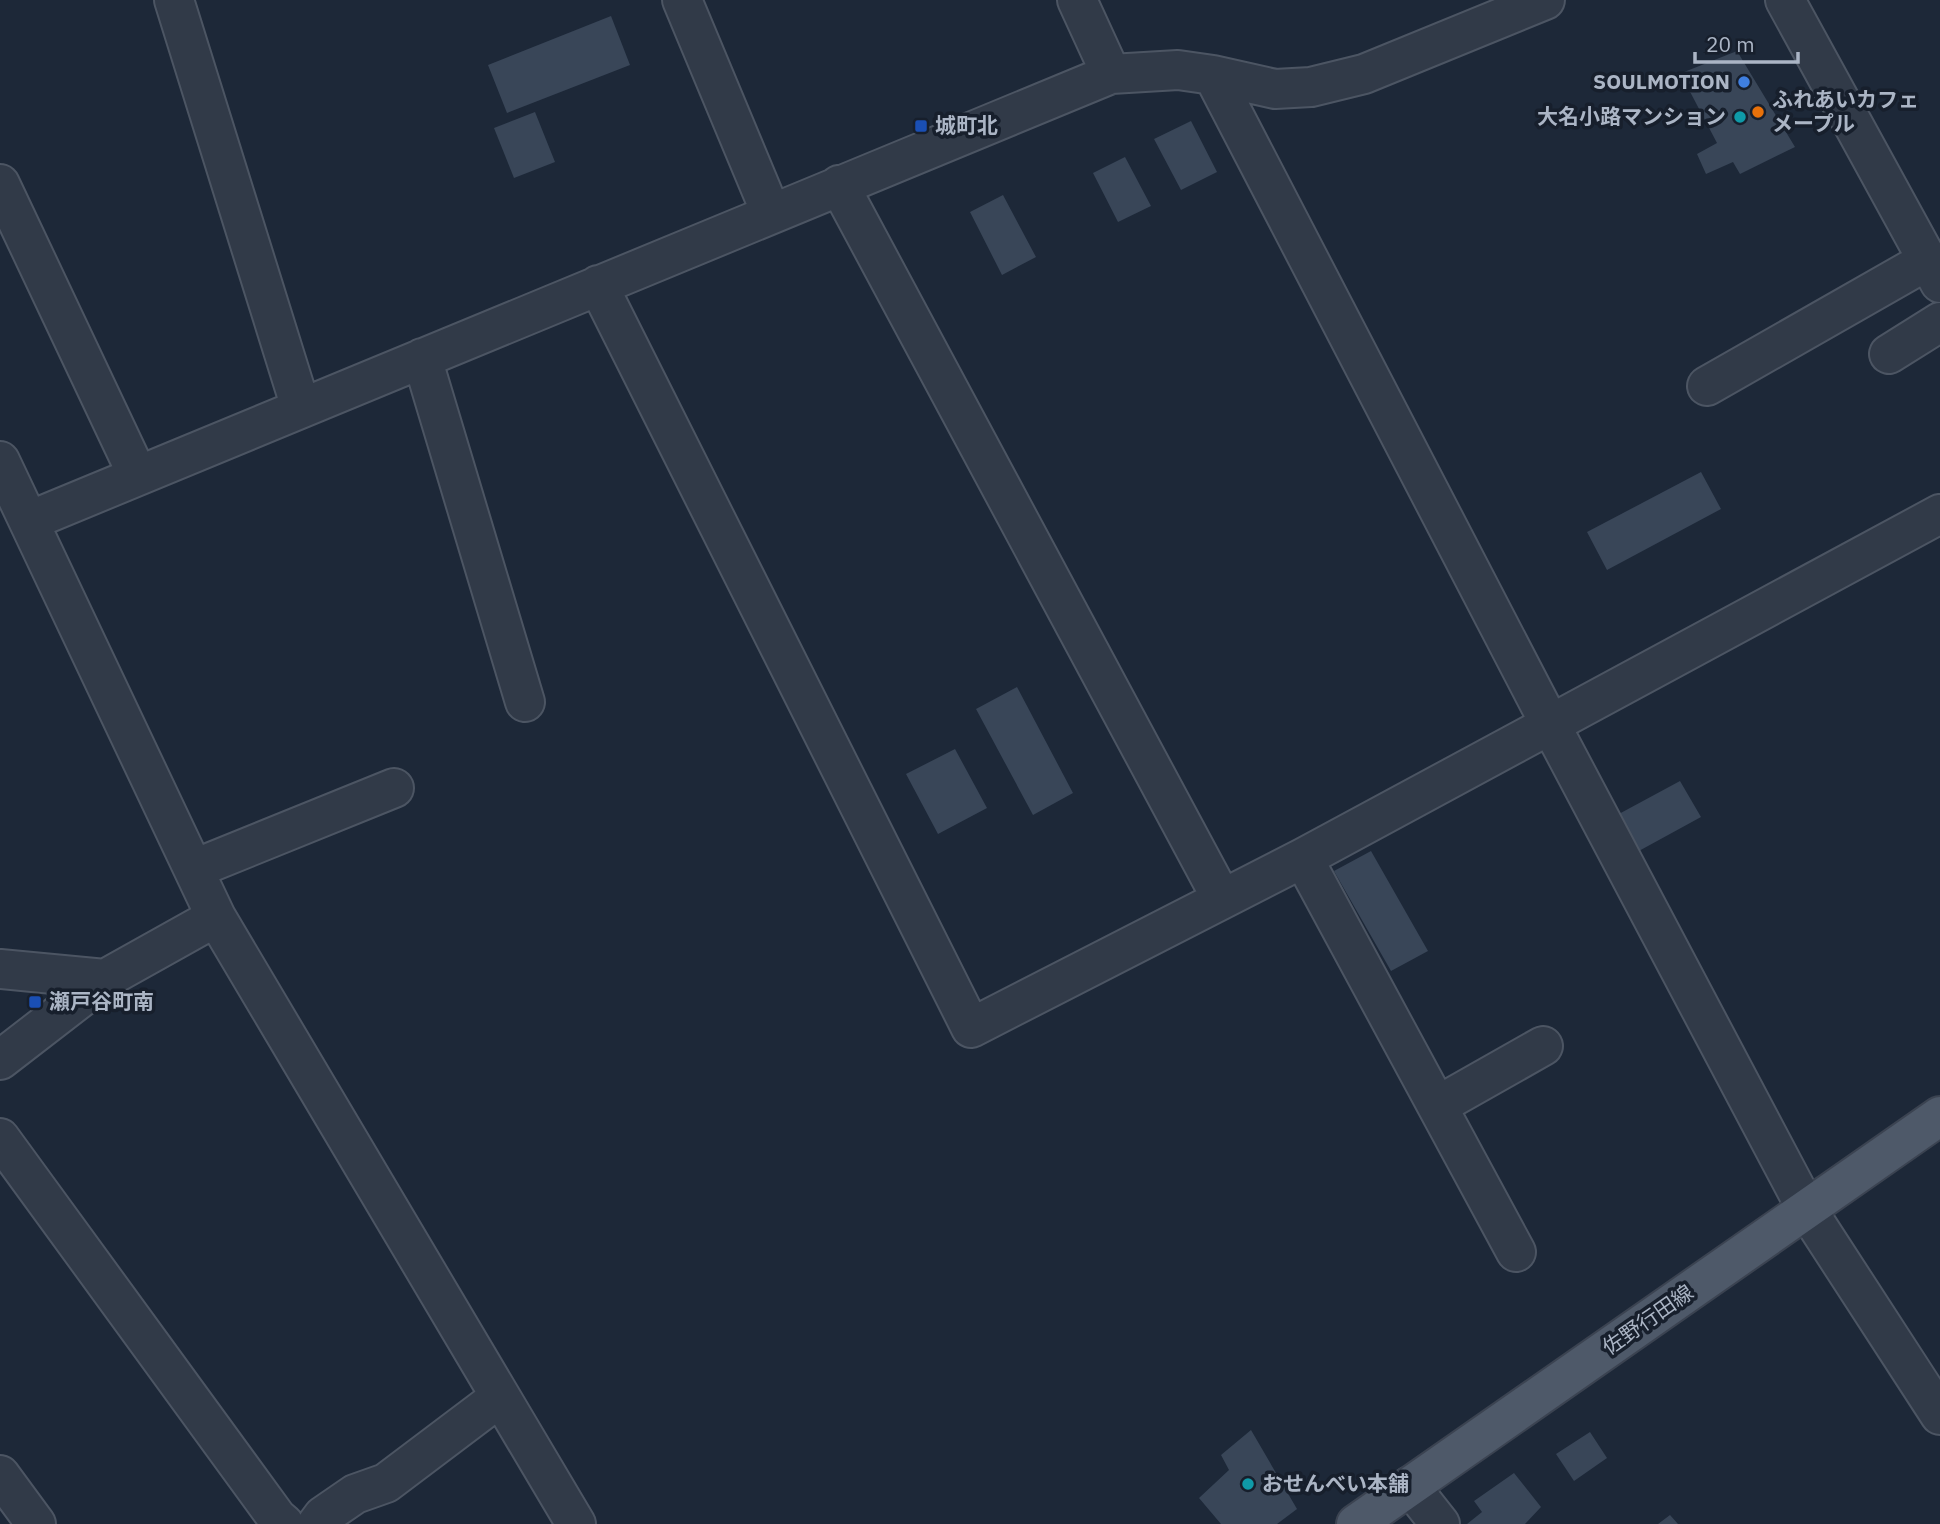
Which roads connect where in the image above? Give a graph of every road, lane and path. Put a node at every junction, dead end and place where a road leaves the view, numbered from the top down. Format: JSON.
{"nodes":[{"id":1,"x":174,"y":0,"type":"edge"},
{"id":2,"x":682,"y":0,"type":"edge"},
{"id":3,"x":1077,"y":0,"type":"edge"},
{"id":4,"x":1545,"y":0,"type":"edge"},
{"id":5,"x":1785,"y":0,"type":"edge"},
{"id":6,"x":1505,"y":7,"type":"edge"},
{"id":7,"x":1111,"y":74,"type":"junction"},
{"id":8,"x":1213,"y":75,"type":"junction"},
{"id":9,"x":0,"y":184,"type":"edge"},
{"id":10,"x":839,"y":185,"type":"junction"},
{"id":11,"x":771,"y":213,"type":"junction"},
{"id":12,"x":1934,"y":272,"type":"edge"},
{"id":13,"x":598,"y":285,"type":"junction"},
{"id":14,"x":1940,"y":323,"type":"edge"},
{"id":15,"x":1889,"y":354,"type":"dead end"},
{"id":16,"x":422,"y":358,"type":"junction"},
{"id":17,"x":1707,"y":387,"type":"dead end"},
{"id":18,"x":301,"y":408,"type":"junction"},
{"id":19,"x":0,"y":461,"type":"edge"},
{"id":20,"x":137,"y":474,"type":"junction"},
{"id":21,"x":1940,"y":514,"type":"edge"},
{"id":22,"x":29,"y":520,"type":"junction"},
{"id":23,"x":525,"y":702,"type":"dead end"},
{"id":24,"x":1550,"y":724,"type":"junction"},
{"id":25,"x":394,"y":788,"type":"dead end"},
{"id":26,"x":1303,"y":858,"type":"junction"},
{"id":27,"x":194,"y":869,"type":"junction"},
{"id":28,"x":1222,"y":899,"type":"junction"},
{"id":29,"x":216,"y":916,"type":"junction"},
{"id":30,"x":0,"y":969,"type":"edge"},
{"id":31,"x":105,"y":979,"type":"junction"},
{"id":32,"x":1543,"y":1046,"type":"dead end"},
{"id":33,"x":0,"y":1059,"type":"edge"},
{"id":34,"x":1437,"y":1106,"type":"junction"},
{"id":35,"x":1940,"y":1116,"type":"edge"},
{"id":36,"x":0,"y":1138,"type":"edge"},
{"id":37,"x":1807,"y":1210,"type":"junction"},
{"id":38,"x":1516,"y":1252,"type":"dead end"},
{"id":39,"x":500,"y":1396,"type":"junction"},
{"id":40,"x":1940,"y":1415,"type":"edge"},
{"id":41,"x":0,"y":1475,"type":"edge"},
{"id":42,"x":1410,"y":1486,"type":"junction"},
{"id":43,"x":36,"y":1524,"type":"edge"},
{"id":44,"x":284,"y":1524,"type":"edge"},
{"id":45,"x":317,"y":1524,"type":"edge"},
{"id":46,"x":576,"y":1524,"type":"edge"},
{"id":47,"x":1356,"y":1524,"type":"edge"},
{"id":48,"x":1440,"y":1524,"type":"edge"}],
"edges":[{"from":1,"to":18,"type":"street"},
{"from":2,"to":11,"type":"street"},
{"from":3,"to":7,"type":"street"},
{"from":4,"to":6,"type":"street"},
{"from":5,"to":12,"type":"street"},
{"from":6,"to":8,"type":"street"},
{"from":7,"to":8,"type":"street"},
{"from":7,"to":10,"type":"street"},
{"from":8,"to":24,"type":"street"},
{"from":9,"to":20,"type":"street"},
{"from":10,"to":11,"type":"street"},
{"from":10,"to":28,"type":"street"},
{"from":11,"to":13,"type":"street"},
{"from":12,"to":17,"type":"street"},
{"from":13,"to":16,"type":"street"},
{"from":13,"to":28,"type":"street"},
{"from":14,"to":15,"type":"street"},
{"from":16,"to":18,"type":"street"},
{"from":16,"to":23,"type":"street"},
{"from":18,"to":20,"type":"street"},
{"from":19,"to":22,"type":"street"},
{"from":20,"to":22,"type":"street"},
{"from":21,"to":24,"type":"street"},
{"from":22,"to":27,"type":"street"},
{"from":24,"to":26,"type":"street"},
{"from":24,"to":37,"type":"street"},
{"from":25,"to":27,"type":"street"},
{"from":26,"to":28,"type":"street"},
{"from":26,"to":34,"type":"street"},
{"from":27,"to":29,"type":"street"},
{"from":29,"to":31,"type":"street"},
{"from":29,"to":39,"type":"street"},
{"from":30,"to":31,"type":"street"},
{"from":31,"to":33,"type":"street"},
{"from":32,"to":34,"type":"street"},
{"from":34,"to":38,"type":"street"},
{"from":35,"to":37,"type":"main road","name":"佐野行田線"},
{"from":36,"to":44,"type":"street"},
{"from":37,"to":40,"type":"street"},
{"from":37,"to":42,"type":"main road","name":"佐野行田線"},
{"from":39,"to":45,"type":"street"},
{"from":39,"to":46,"type":"street"},
{"from":41,"to":43,"type":"street"},
{"from":42,"to":47,"type":"main road","name":"佐野行田線"},
{"from":42,"to":48,"type":"street"}]}
